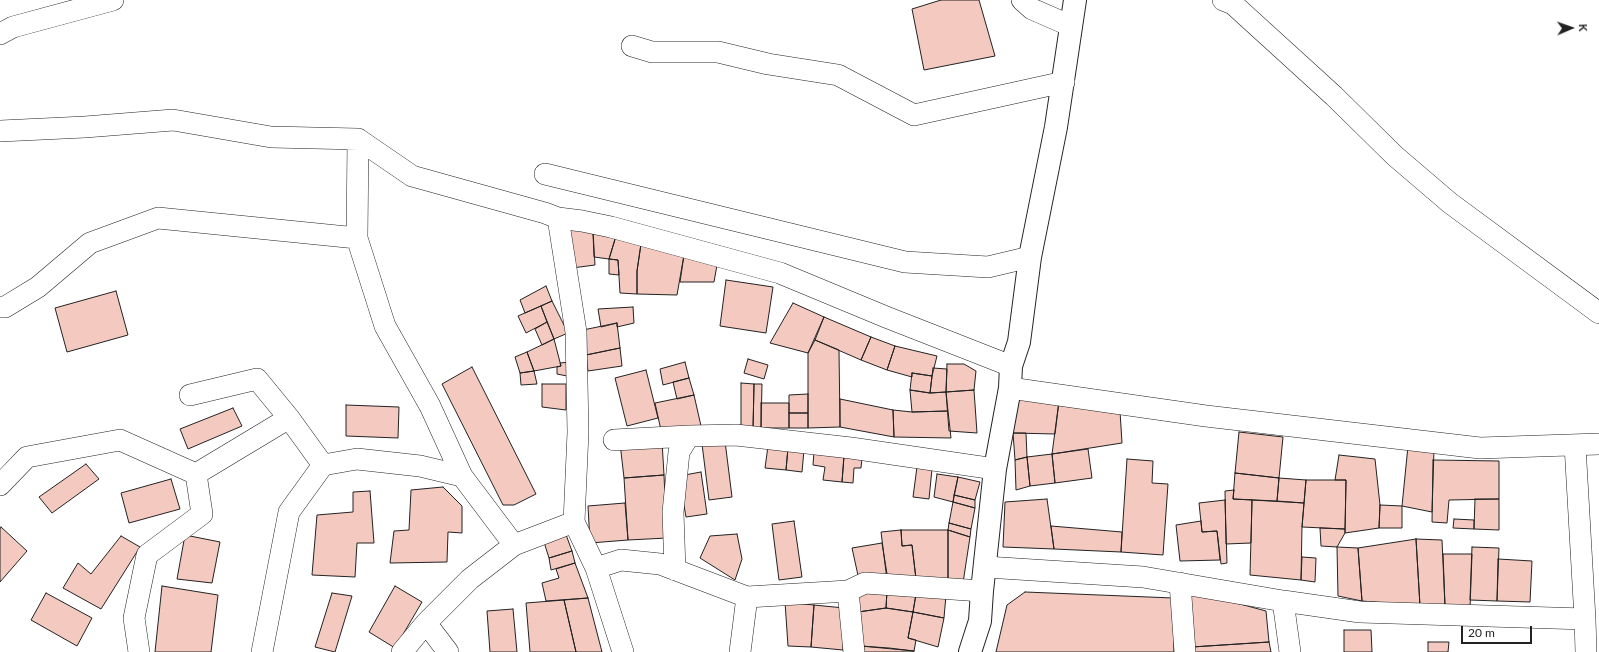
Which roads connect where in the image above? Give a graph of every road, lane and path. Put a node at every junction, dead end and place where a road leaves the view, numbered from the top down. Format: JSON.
{"nodes":[{"id":1,"x":113,"y":0,"type":"edge"},
{"id":2,"x":1022,"y":0,"type":"edge"},
{"id":3,"x":1075,"y":0,"type":"edge"},
{"id":4,"x":1223,"y":0,"type":"edge"},
{"id":5,"x":1071,"y":26,"type":"junction"},
{"id":6,"x":0,"y":34,"type":"edge"},
{"id":7,"x":632,"y":46,"type":"dead end"},
{"id":8,"x":1064,"y":82,"type":"junction"},
{"id":9,"x":0,"y":131,"type":"edge"},
{"id":10,"x":358,"y":139,"type":"junction"},
{"id":11,"x":545,"y":174,"type":"dead end"},
{"id":12,"x":558,"y":218,"type":"junction"},
{"id":13,"x":357,"y":238,"type":"junction"},
{"id":14,"x":1030,"y":257,"type":"junction"},
{"id":15,"x":0,"y":308,"type":"edge"},
{"id":16,"x":1599,"y":313,"type":"edge"},
{"id":17,"x":1011,"y":366,"type":"junction"},
{"id":18,"x":1010,"y":388,"type":"junction"},
{"id":19,"x":190,"y":395,"type":"dead end"},
{"id":20,"x":289,"y":418,"type":"junction"},
{"id":21,"x":689,"y":436,"type":"junction"},
{"id":22,"x":614,"y":440,"type":"dead end"},
{"id":23,"x":1599,"y":444,"type":"edge"},
{"id":24,"x":1575,"y":445,"type":"junction"},
{"id":25,"x":323,"y":465,"type":"junction"},
{"id":26,"x":995,"y":470,"type":"junction"},
{"id":27,"x":196,"y":474,"type":"junction"},
{"id":28,"x":462,"y":476,"type":"junction"},
{"id":29,"x":0,"y":485,"type":"edge"},
{"id":30,"x":574,"y":522,"type":"junction"},
{"id":31,"x":514,"y":545,"type":"junction"},
{"id":32,"x":986,"y":567,"type":"junction"},
{"id":33,"x":596,"y":568,"type":"junction"},
{"id":34,"x":675,"y":570,"type":"junction"},
{"id":35,"x":1180,"y":583,"type":"junction"},
{"id":36,"x":848,"y":591,"type":"junction"},
{"id":37,"x":982,"y":591,"type":"junction"},
{"id":38,"x":747,"y":597,"type":"junction"},
{"id":39,"x":1282,"y":601,"type":"junction"},
{"id":40,"x":1585,"y":619,"type":"junction"},
{"id":41,"x":426,"y":623,"type":"junction"},
{"id":42,"x":139,"y":652,"type":"edge"},
{"id":43,"x":262,"y":652,"type":"edge"},
{"id":44,"x":402,"y":652,"type":"edge"},
{"id":45,"x":448,"y":652,"type":"edge"},
{"id":46,"x":623,"y":652,"type":"edge"},
{"id":47,"x":740,"y":652,"type":"edge"},
{"id":48,"x":854,"y":652,"type":"edge"},
{"id":49,"x":970,"y":652,"type":"edge"},
{"id":50,"x":1185,"y":652,"type":"edge"},
{"id":51,"x":1290,"y":652,"type":"edge"},
{"id":52,"x":1586,"y":652,"type":"edge"}],
"edges":[{"from":1,"to":6,"type":"street"},
{"from":2,"to":5,"type":"street"},
{"from":3,"to":5,"type":"main road"},
{"from":4,"to":16,"type":"street"},
{"from":5,"to":8,"type":"main road"},
{"from":7,"to":8,"type":"street"},
{"from":8,"to":14,"type":"main road"},
{"from":9,"to":10,"type":"street"},
{"from":10,"to":12,"type":"street"},
{"from":10,"to":13,"type":"street"},
{"from":11,"to":14,"type":"street"},
{"from":12,"to":17,"type":"street"},
{"from":12,"to":30,"type":"street"},
{"from":13,"to":15,"type":"street"},
{"from":13,"to":28,"type":"street"},
{"from":14,"to":17,"type":"main road"},
{"from":17,"to":18,"type":"main road"},
{"from":18,"to":24,"type":"street"},
{"from":18,"to":26,"type":"main road"},
{"from":19,"to":20,"type":"street"},
{"from":20,"to":25,"type":"street"},
{"from":20,"to":27,"type":"street"},
{"from":21,"to":22,"type":"street"},
{"from":21,"to":26,"type":"street"},
{"from":21,"to":34,"type":"street"},
{"from":23,"to":24,"type":"street"},
{"from":24,"to":40,"type":"street"},
{"from":25,"to":28,"type":"street"},
{"from":25,"to":43,"type":"street"},
{"from":26,"to":32,"type":"main road"},
{"from":27,"to":29,"type":"street"},
{"from":27,"to":42,"type":"street"},
{"from":28,"to":31,"type":"street"},
{"from":30,"to":31,"type":"street"},
{"from":30,"to":33,"type":"street"},
{"from":31,"to":41,"type":"street"},
{"from":32,"to":35,"type":"street"},
{"from":32,"to":37,"type":"main road"},
{"from":33,"to":34,"type":"street"},
{"from":33,"to":46,"type":"street"},
{"from":34,"to":38,"type":"street"},
{"from":35,"to":39,"type":"street"},
{"from":35,"to":50,"type":"street"},
{"from":36,"to":37,"type":"street"},
{"from":36,"to":38,"type":"street"},
{"from":36,"to":48,"type":"street"},
{"from":37,"to":49,"type":"main road"},
{"from":38,"to":47,"type":"street"},
{"from":39,"to":40,"type":"street"},
{"from":39,"to":51,"type":"street"},
{"from":40,"to":52,"type":"street"},
{"from":41,"to":44,"type":"street"},
{"from":41,"to":45,"type":"street"}]}
